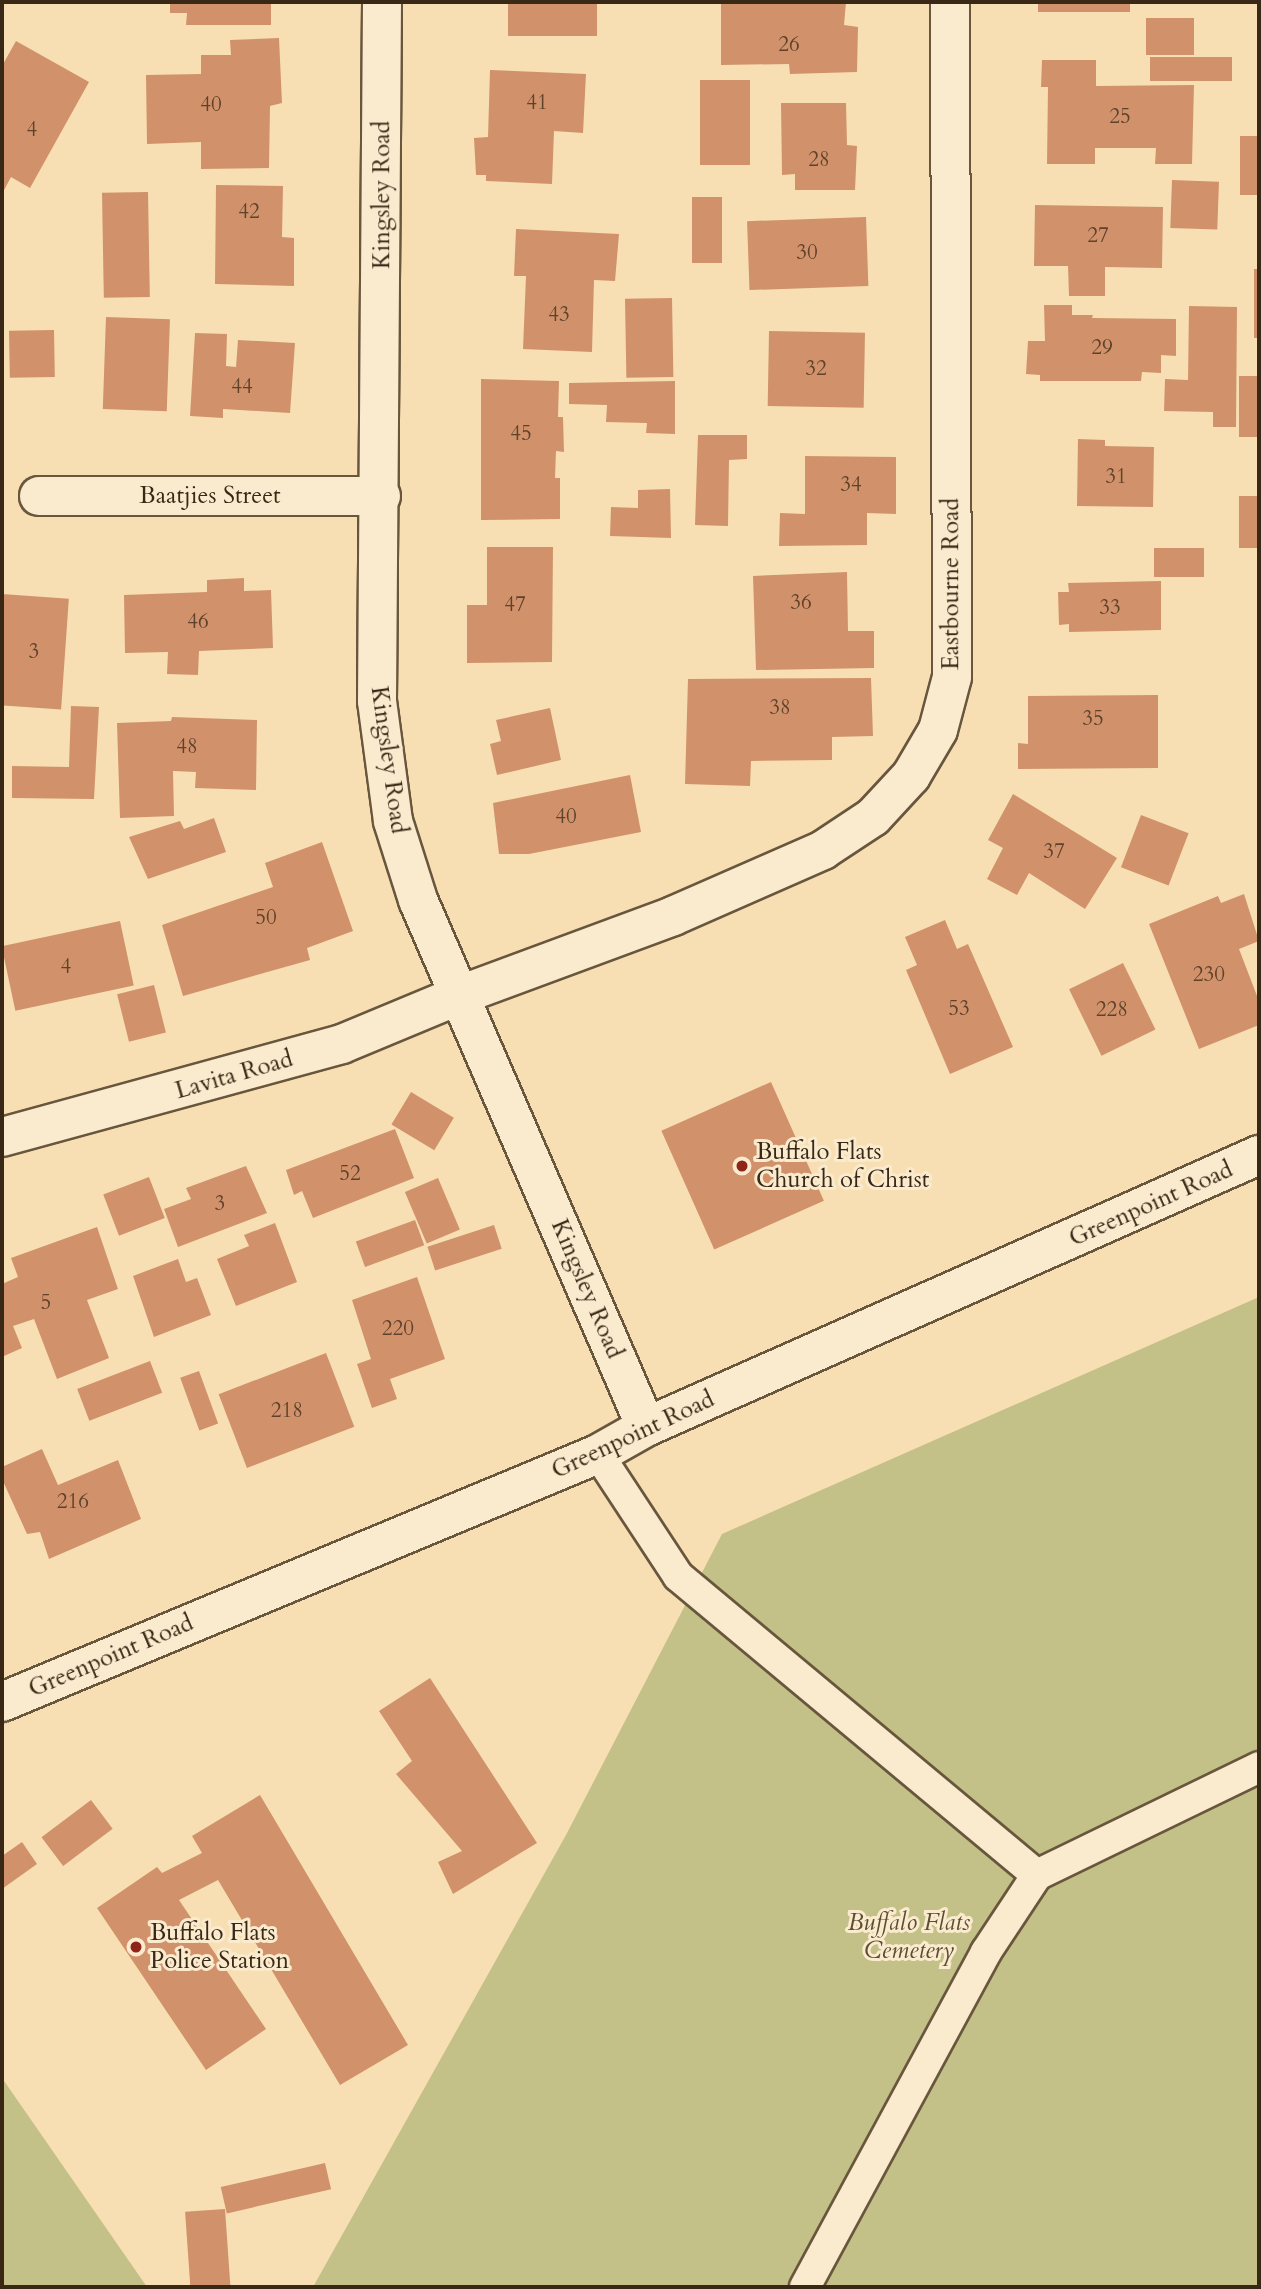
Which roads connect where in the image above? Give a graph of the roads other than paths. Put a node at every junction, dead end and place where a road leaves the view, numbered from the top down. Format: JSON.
{"nodes":[{"id":1,"x":382,"y":2,"type":"edge"},
{"id":2,"x":950,"y":2,"type":"edge"},
{"id":3,"x":38,"y":496,"type":"dead end"},
{"id":4,"x":381,"y":496,"type":"junction"},
{"id":5,"x":460,"y":995,"type":"junction"},
{"id":6,"x":2,"y":1137,"type":"edge"},
{"id":7,"x":1259,"y":1155,"type":"edge"},
{"id":8,"x":646,"y":1427,"type":"junction"},
{"id":9,"x":598,"y":1454,"type":"junction"},
{"id":10,"x":2,"y":1702,"type":"edge"},
{"id":11,"x":1259,"y":1767,"type":"edge"},
{"id":12,"x":1037,"y":1875,"type":"junction"},
{"id":13,"x":805,"y":2287,"type":"edge"}],
"edges":[{"from":1,"to":4,"type":"street","name":"Kingsley Road"},
{"from":2,"to":5,"type":"street","name":"Eastbourne Road"},
{"from":3,"to":4,"type":"street","name":"Baatjies Street"},
{"from":4,"to":5,"type":"street","name":"Kingsley Road"},
{"from":5,"to":6,"type":"street","name":"Lavita Road"},
{"from":5,"to":8,"type":"street","name":"Kingsley Road"},
{"from":7,"to":8,"type":"street","name":"Greenpoint Road"},
{"from":8,"to":9,"type":"street","name":"Greenpoint Road"},
{"from":9,"to":10,"type":"street","name":"Greenpoint Road"},
{"from":9,"to":12,"type":"lane"},
{"from":11,"to":12,"type":"lane"},
{"from":12,"to":13,"type":"lane"}]}
